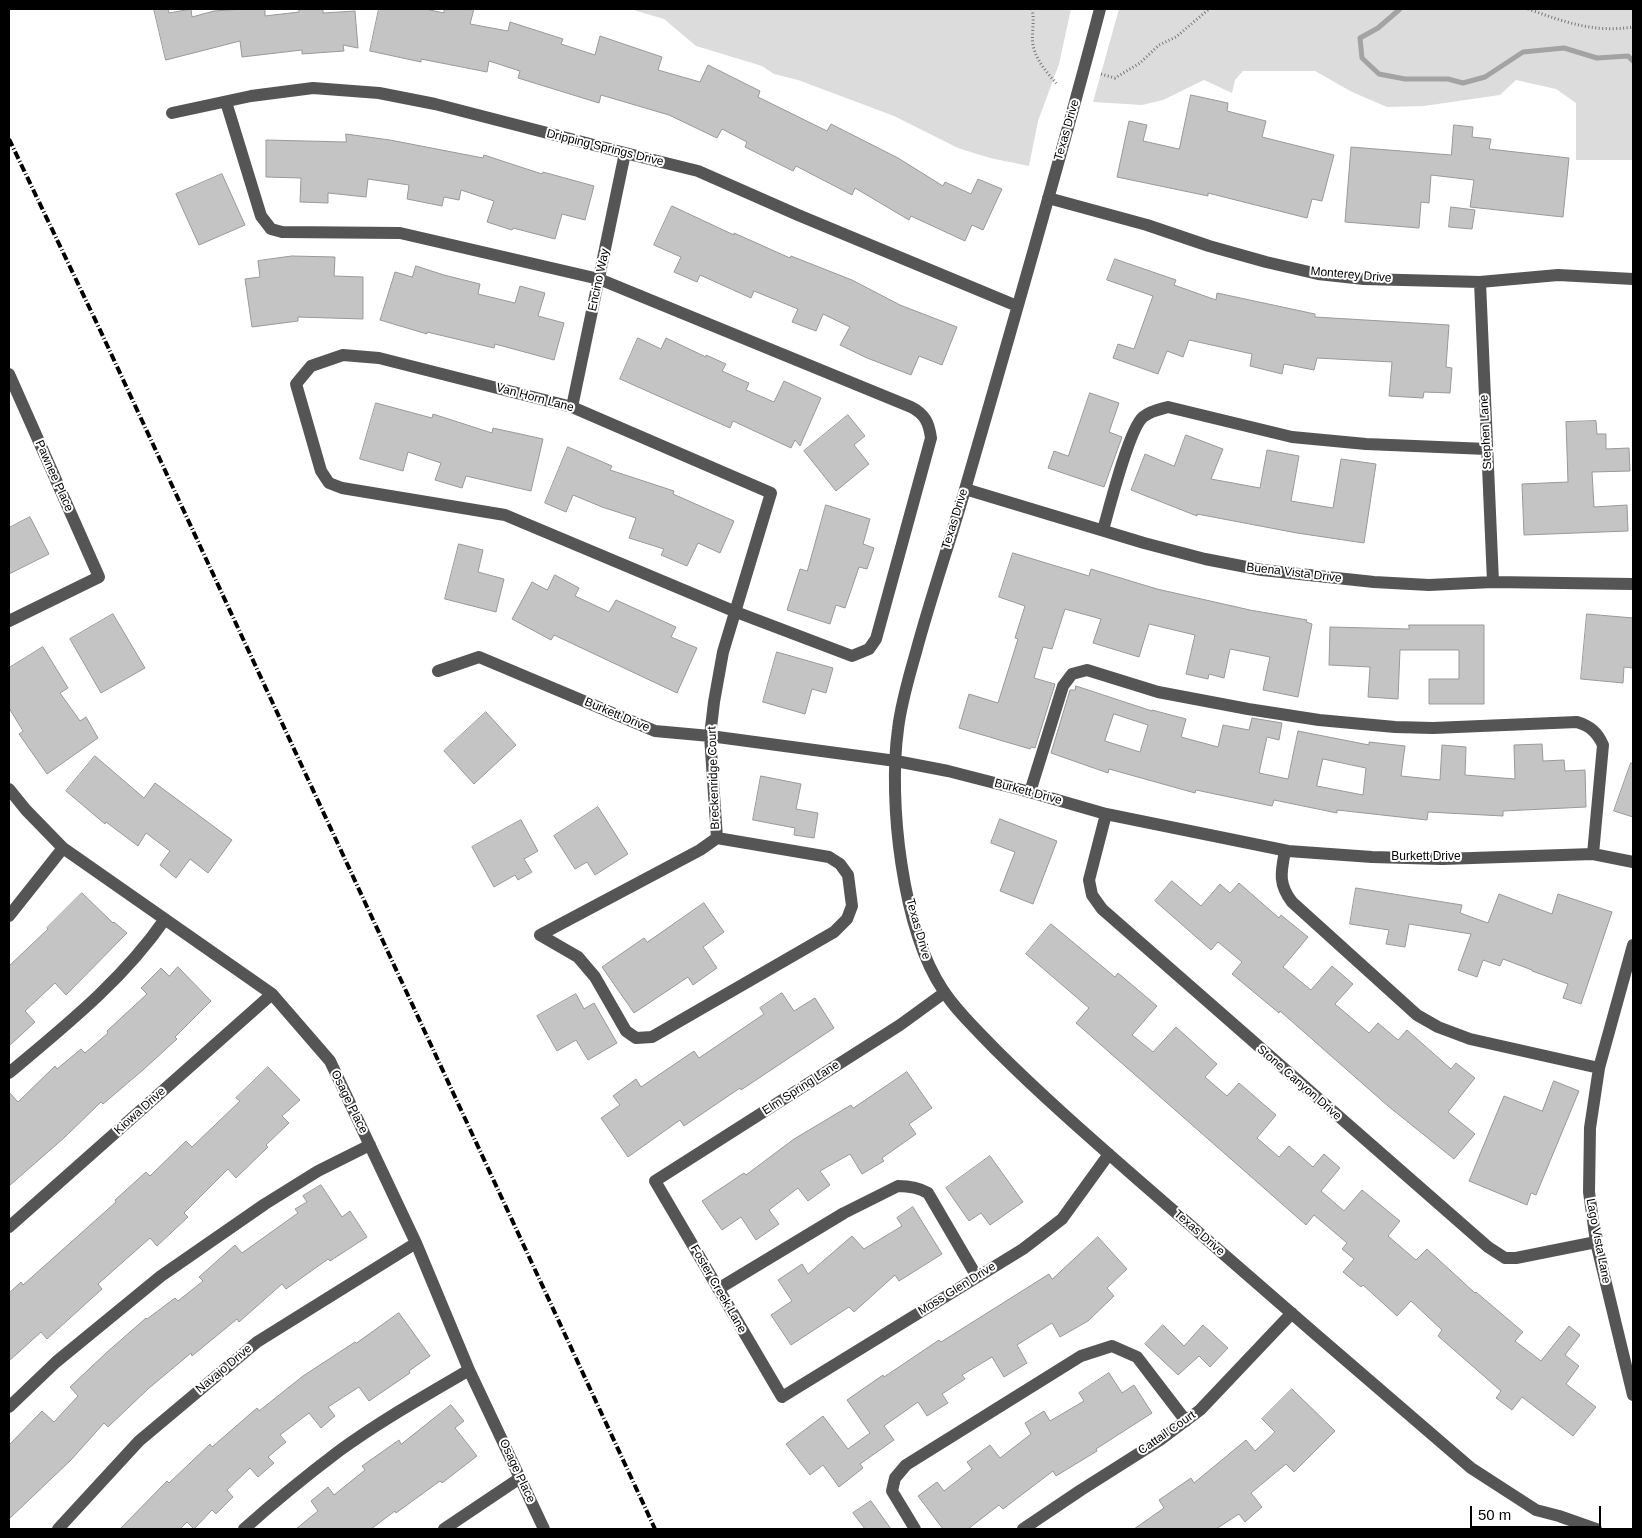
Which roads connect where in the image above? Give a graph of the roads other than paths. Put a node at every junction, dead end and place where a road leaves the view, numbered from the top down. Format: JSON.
{"nodes":[{"id":1,"x":1100,"y":9,"type":"edge"},
{"id":2,"x":226,"y":102,"type":"junction"},
{"id":3,"x":172,"y":114,"type":"dead end"},
{"id":4,"x":625,"y":154,"type":"junction"},
{"id":5,"x":1048,"y":198,"type":"junction"},
{"id":6,"x":599,"y":279,"type":"junction"},
{"id":7,"x":1633,"y":279,"type":"edge"},
{"id":8,"x":1480,"y":282,"type":"junction"},
{"id":9,"x":1017,"y":306,"type":"junction"},
{"id":10,"x":9,"y":374,"type":"edge"},
{"id":11,"x":572,"y":407,"type":"junction"},
{"id":12,"x":1487,"y":450,"type":"junction"},
{"id":13,"x":965,"y":489,"type":"junction"},
{"id":14,"x":771,"y":493,"type":"joint"},
{"id":15,"x":1102,"y":530,"type":"junction"},
{"id":16,"x":1493,"y":582,"type":"junction"},
{"id":17,"x":1633,"y":584,"type":"edge"},
{"id":18,"x":736,"y":612,"type":"junction"},
{"id":19,"x":9,"y":621,"type":"edge"},
{"id":20,"x":438,"y":671,"type":"dead end"},
{"id":21,"x":710,"y":736,"type":"junction"},
{"id":22,"x":896,"y":761,"type":"junction"},
{"id":23,"x":9,"y":789,"type":"edge"},
{"id":24,"x":1030,"y":792,"type":"junction"},
{"id":25,"x":1106,"y":814,"type":"junction"},
{"id":26,"x":717,"y":838,"type":"junction"},
{"id":27,"x":63,"y":848,"type":"junction"},
{"id":28,"x":1285,"y":851,"type":"junction"},
{"id":29,"x":1593,"y":854,"type":"junction"},
{"id":30,"x":1633,"y":862,"type":"edge"},
{"id":31,"x":9,"y":916,"type":"edge"},
{"id":32,"x":165,"y":919,"type":"junction"},
{"id":33,"x":1633,"y":945,"type":"edge"},
{"id":34,"x":944,"y":993,"type":"junction"},
{"id":35,"x":272,"y":994,"type":"junction"},
{"id":36,"x":1599,"y":1068,"type":"junction"},
{"id":37,"x":9,"y":1073,"type":"edge"},
{"id":38,"x":370,"y":1145,"type":"junction"},
{"id":39,"x":1109,"y":1154,"type":"junction"},
{"id":40,"x":655,"y":1181,"type":"joint"},
{"id":41,"x":9,"y":1228,"type":"edge"},
{"id":42,"x":416,"y":1242,"type":"junction"},
{"id":43,"x":1596,"y":1242,"type":"junction"},
{"id":44,"x":977,"y":1278,"type":"junction"},
{"id":45,"x":718,"y":1289,"type":"junction"},
{"id":46,"x":1292,"y":1314,"type":"junction"},
{"id":47,"x":469,"y":1370,"type":"junction"},
{"id":48,"x":1633,"y":1395,"type":"edge"},
{"id":49,"x":782,"y":1397,"type":"joint"},
{"id":50,"x":9,"y":1407,"type":"edge"},
{"id":51,"x":1186,"y":1421,"type":"junction"},
{"id":52,"x":520,"y":1478,"type":"junction"},
{"id":53,"x":58,"y":1529,"type":"edge"},
{"id":54,"x":244,"y":1529,"type":"edge"},
{"id":55,"x":444,"y":1529,"type":"edge"},
{"id":56,"x":544,"y":1529,"type":"edge"},
{"id":57,"x":915,"y":1529,"type":"edge"},
{"id":58,"x":1023,"y":1529,"type":"edge"},
{"id":59,"x":1596,"y":1529,"type":"edge"}],
"edges":[{"from":1,"to":5,"type":"street","name":"Texas Drive"},
{"from":2,"to":3,"type":"street","name":"Dripping Springs Drive"},
{"from":2,"to":4,"type":"street","name":"Dripping Springs Drive"},
{"from":2,"to":6,"type":"street"},
{"from":4,"to":6,"type":"street","name":"Encino Way"},
{"from":4,"to":9,"type":"street","name":"Dripping Springs Drive"},
{"from":5,"to":8,"type":"street","name":"Monterey Drive"},
{"from":5,"to":9,"type":"street","name":"Texas Drive"},
{"from":6,"to":11,"type":"street","name":"Encino Way"},
{"from":6,"to":18,"type":"street"},
{"from":7,"to":8,"type":"street","name":"Monterey Drive"},
{"from":8,"to":12,"type":"street","name":"Stephen Lane"},
{"from":9,"to":13,"type":"street","name":"Texas Drive"},
{"from":10,"to":19,"type":"street","name":"Pawnee Place"},
{"from":11,"to":14,"type":"street","name":"Van Horn Lane"},
{"from":11,"to":18,"type":"street","name":"Van Horn Lane"},
{"from":12,"to":15,"type":"street"},
{"from":12,"to":16,"type":"street","name":"Stephen Lane"},
{"from":13,"to":15,"type":"street","name":"Buena Vista Drive"},
{"from":13,"to":22,"type":"street","name":"Texas Drive"},
{"from":14,"to":18,"type":"street","name":"Breckenridge Court"},
{"from":15,"to":16,"type":"street","name":"Buena Vista Drive"},
{"from":16,"to":17,"type":"street","name":"Buena Vista Drive"},
{"from":18,"to":21,"type":"street","name":"Breckenridge Court"},
{"from":20,"to":21,"type":"street","name":"Burkett Drive"},
{"from":21,"to":22,"type":"street","name":"Burkett Drive"},
{"from":21,"to":26,"type":"street","name":"Breckenridge Court"},
{"from":22,"to":24,"type":"street","name":"Burkett Drive"},
{"from":22,"to":34,"type":"street","name":"Texas Drive"},
{"from":23,"to":27,"type":"street","name":"Osage Place"},
{"from":24,"to":25,"type":"street","name":"Burkett Drive"},
{"from":24,"to":29,"type":"street"},
{"from":25,"to":28,"type":"street","name":"Burkett Drive"},
{"from":25,"to":43,"type":"street","name":"Stone Canyon Drive"},
{"from":26,"to":26,"type":"street","name":"Breckenridge Court"},
{"from":27,"to":31,"type":"street"},
{"from":27,"to":32,"type":"street","name":"Osage Place"},
{"from":28,"to":29,"type":"street","name":"Burkett Drive"},
{"from":28,"to":36,"type":"street"},
{"from":29,"to":30,"type":"street","name":"Burkett Drive"},
{"from":32,"to":35,"type":"street","name":"Osage Place"},
{"from":32,"to":37,"type":"street"},
{"from":33,"to":36,"type":"street","name":"Lago Vista Lane"},
{"from":34,"to":39,"type":"street","name":"Texas Drive"},
{"from":34,"to":40,"type":"street","name":"Elm Spring Lane"},
{"from":35,"to":38,"type":"street","name":"Osage Place"},
{"from":35,"to":41,"type":"street","name":"Kiowa Drive"},
{"from":36,"to":43,"type":"street","name":"Lago Vista Lane"},
{"from":38,"to":42,"type":"street","name":"Osage Place"},
{"from":38,"to":50,"type":"street"},
{"from":39,"to":44,"type":"street","name":"Moss Glen Drive"},
{"from":39,"to":46,"type":"street","name":"Texas Drive"},
{"from":40,"to":45,"type":"street","name":"Foster Creek Lane"},
{"from":42,"to":47,"type":"street","name":"Osage Place"},
{"from":42,"to":53,"type":"street","name":"Navajo Drive"},
{"from":43,"to":48,"type":"street","name":"Lago Vista Lane"},
{"from":44,"to":45,"type":"street"},
{"from":44,"to":49,"type":"street","name":"Moss Glen Drive"},
{"from":45,"to":49,"type":"street","name":"Foster Creek Lane"},
{"from":46,"to":51,"type":"street","name":"Cattail Court"},
{"from":46,"to":59,"type":"street","name":"Texas Drive"},
{"from":47,"to":52,"type":"street","name":"Osage Place"},
{"from":47,"to":54,"type":"street"},
{"from":51,"to":57,"type":"street"},
{"from":51,"to":58,"type":"street","name":"Cattail Court"},
{"from":52,"to":55,"type":"street"},
{"from":52,"to":56,"type":"street","name":"Osage Place"}]}
